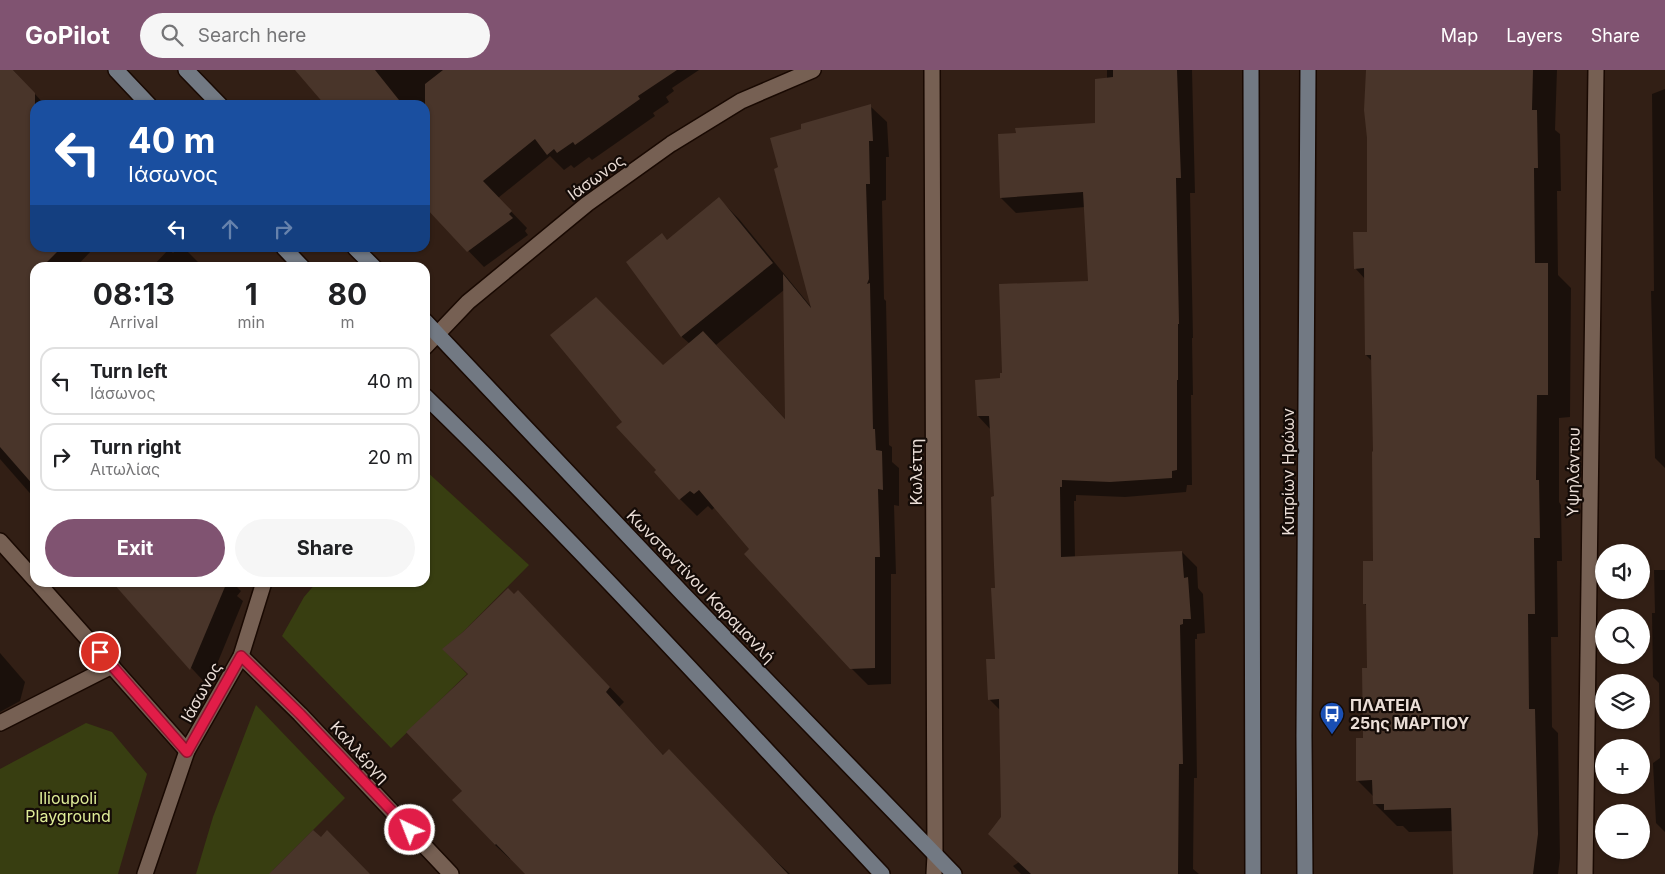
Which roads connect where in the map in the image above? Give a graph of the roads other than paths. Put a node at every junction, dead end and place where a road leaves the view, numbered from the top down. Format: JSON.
{"nodes":[{"id":1,"x":116,"y":70,"type":"edge"},
{"id":2,"x":186,"y":70,"type":"edge"},
{"id":3,"x":813,"y":70,"type":"edge"},
{"id":4,"x":932,"y":70,"type":"edge"},
{"id":5,"x":1251,"y":70,"type":"edge"},
{"id":6,"x":1308,"y":70,"type":"edge"},
{"id":7,"x":1596,"y":70,"type":"edge"},
{"id":8,"x":144,"y":100,"type":"edge"},
{"id":9,"x":215,"y":100,"type":"edge"},
{"id":10,"x":288,"y":252,"type":"edge"},
{"id":11,"x":360,"y":252,"type":"edge"},
{"id":12,"x":297,"y":262,"type":"edge"},
{"id":13,"x":369,"y":262,"type":"edge"},
{"id":14,"x":430,"y":325,"type":"edge"},
{"id":15,"x":437,"y":333,"type":"junction"},
{"id":16,"x":430,"y":341,"type":"edge"},
{"id":17,"x":430,"y":401,"type":"edge"},
{"id":18,"x":0,"y":541,"type":"edge"},
{"id":19,"x":30,"y":574,"type":"edge"},
{"id":20,"x":41,"y":587,"type":"edge"},
{"id":21,"x":262,"y":587,"type":"edge"},
{"id":22,"x":241,"y":656,"type":"junction"},
{"id":23,"x":112,"y":666,"type":"junction"},
{"id":24,"x":0,"y":723,"type":"edge"},
{"id":25,"x":187,"y":752,"type":"junction"},
{"id":26,"x":935,"y":855,"type":"junction"},
{"id":27,"x":145,"y":874,"type":"edge"},
{"id":28,"x":451,"y":874,"type":"edge"},
{"id":29,"x":882,"y":874,"type":"edge"},
{"id":30,"x":934,"y":874,"type":"edge"},
{"id":31,"x":954,"y":874,"type":"edge"},
{"id":32,"x":1253,"y":874,"type":"edge"},
{"id":33,"x":1305,"y":874,"type":"edge"},
{"id":34,"x":1585,"y":874,"type":"edge"}],
"edges":[{"from":1,"to":8,"type":"street"},
{"from":2,"to":9,"type":"street"},
{"from":3,"to":15,"type":"street","name":"Ιάσωνος"},
{"from":4,"to":26,"type":"street","name":"Κωλέττη"},
{"from":5,"to":32,"type":"street"},
{"from":6,"to":33,"type":"street","name":"Κυπρίων Ηρώων"},
{"from":7,"to":34,"type":"street","name":"Υψηλάντου"},
{"from":10,"to":12,"type":"street"},
{"from":11,"to":13,"type":"street"},
{"from":14,"to":15,"type":"street","name":"Κωνσταντίνου Καραμανλή"},
{"from":15,"to":16,"type":"street","name":"Ιάσωνος"},
{"from":15,"to":26,"type":"street","name":"Κωνσταντίνου Καραμανλή"},
{"from":17,"to":29,"type":"street"},
{"from":18,"to":19,"type":"street"},
{"from":20,"to":23,"type":"street"},
{"from":21,"to":22,"type":"street","name":"Ιάσωνος"},
{"from":22,"to":25,"type":"street","name":"Ιάσωνος"},
{"from":22,"to":28,"type":"street","name":"Καλλέργη"},
{"from":23,"to":24,"type":"street"},
{"from":23,"to":25,"type":"street"},
{"from":25,"to":27,"type":"street","name":"Ιάσωνος"},
{"from":26,"to":30,"type":"street","name":"Κωλέττη"},
{"from":26,"to":31,"type":"street","name":"Κωνσταντίνου Καραμανλή"}]}
